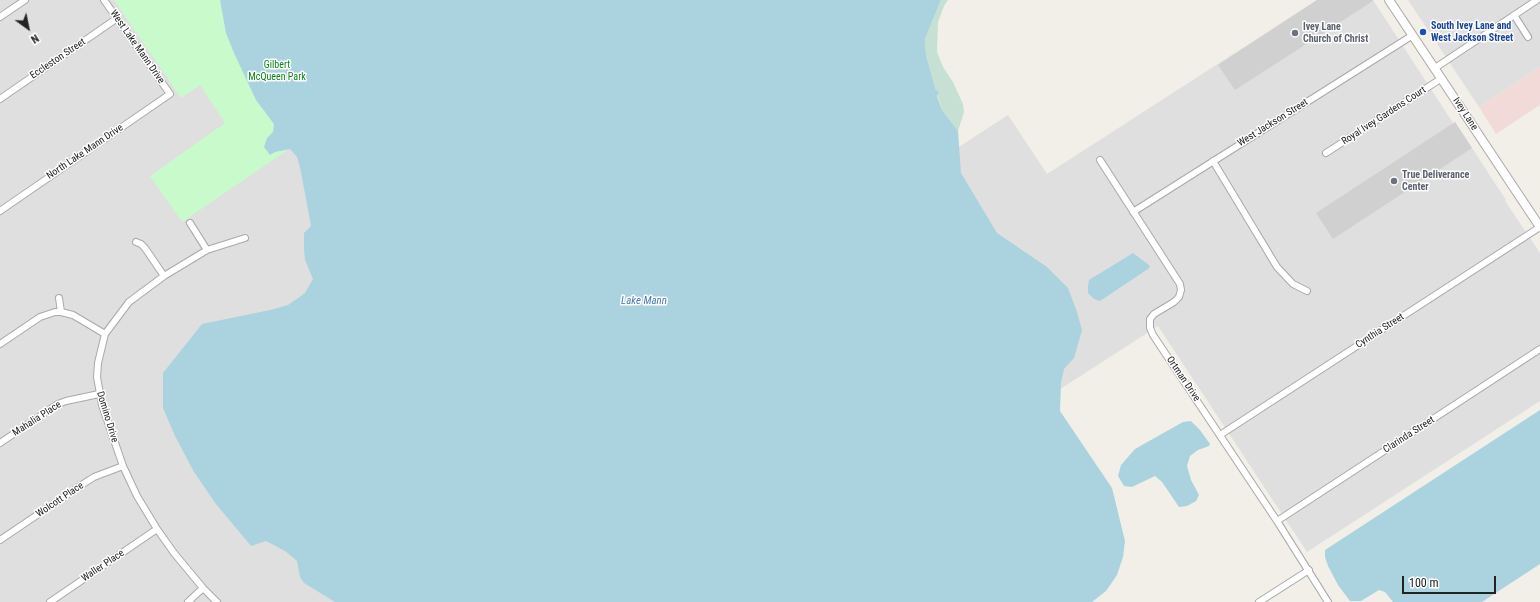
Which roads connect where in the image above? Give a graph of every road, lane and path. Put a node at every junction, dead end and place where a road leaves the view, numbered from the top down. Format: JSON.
{"nodes":[{"id":1,"x":104,"y":0,"type":"edge"},
{"id":2,"x":1390,"y":0,"type":"edge"},
{"id":3,"x":1537,"y":0,"type":"edge"},
{"id":4,"x":22,"y":1,"type":"edge"},
{"id":5,"x":1514,"y":15,"type":"junction"},
{"id":6,"x":0,"y":17,"type":"edge"},
{"id":7,"x":116,"y":19,"type":"junction"},
{"id":8,"x":1413,"y":35,"type":"junction"},
{"id":9,"x":1528,"y":37,"type":"dead end"},
{"id":10,"x":1434,"y":68,"type":"junction"},
{"id":11,"x":1442,"y":78,"type":"junction"},
{"id":12,"x":170,"y":94,"type":"joint"},
{"id":13,"x":0,"y":99,"type":"edge"},
{"id":14,"x":1326,"y":153,"type":"dead end"},
{"id":15,"x":1100,"y":160,"type":"dead end"},
{"id":16,"x":1213,"y":161,"type":"junction"},
{"id":17,"x":0,"y":211,"type":"edge"},
{"id":18,"x":1133,"y":212,"type":"junction"},
{"id":19,"x":190,"y":224,"type":"dead end"},
{"id":20,"x":1540,"y":227,"type":"edge"},
{"id":21,"x":245,"y":238,"type":"dead end"},
{"id":22,"x":136,"y":242,"type":"dead end"},
{"id":23,"x":207,"y":250,"type":"junction"},
{"id":24,"x":164,"y":276,"type":"junction"},
{"id":25,"x":1307,"y":291,"type":"dead end"},
{"id":26,"x":58,"y":298,"type":"dead end"},
{"id":27,"x":61,"y":312,"type":"junction"},
{"id":28,"x":106,"y":334,"type":"junction"},
{"id":29,"x":0,"y":344,"type":"edge"},
{"id":30,"x":1540,"y":349,"type":"edge"},
{"id":31,"x":99,"y":394,"type":"junction"},
{"id":32,"x":1220,"y":435,"type":"junction"},
{"id":33,"x":0,"y":443,"type":"edge"},
{"id":34,"x":123,"y":466,"type":"junction"},
{"id":35,"x":1277,"y":521,"type":"junction"},
{"id":36,"x":157,"y":529,"type":"junction"},
{"id":37,"x":0,"y":540,"type":"edge"},
{"id":38,"x":1309,"y":570,"type":"junction"},
{"id":39,"x":203,"y":588,"type":"junction"},
{"id":40,"x":50,"y":602,"type":"edge"},
{"id":41,"x":188,"y":602,"type":"edge"},
{"id":42,"x":217,"y":602,"type":"edge"},
{"id":43,"x":1259,"y":602,"type":"edge"},
{"id":44,"x":1328,"y":602,"type":"edge"}],
"edges":[{"from":1,"to":7,"type":"street","name":"West Lake Mann Drive"},
{"from":2,"to":8,"type":"street","name":"Ivey Lane"},
{"from":3,"to":5,"type":"street"},
{"from":4,"to":6,"type":"street"},
{"from":5,"to":9,"type":"street"},
{"from":5,"to":10,"type":"street"},
{"from":7,"to":12,"type":"street","name":"West Lake Mann Drive"},
{"from":7,"to":13,"type":"street","name":"Eccleston Street"},
{"from":8,"to":10,"type":"street","name":"Ivey Lane"},
{"from":8,"to":16,"type":"street","name":"West Jackson Street"},
{"from":10,"to":11,"type":"street","name":"Ivey Lane"},
{"from":11,"to":14,"type":"street","name":"Royal Ivey Gardens Court"},
{"from":11,"to":20,"type":"street","name":"Ivey Lane"},
{"from":12,"to":17,"type":"street","name":"North Lake Mann Drive"},
{"from":15,"to":18,"type":"street","name":"Ortman Drive"},
{"from":16,"to":18,"type":"street","name":"West Jackson Street"},
{"from":16,"to":25,"type":"street"},
{"from":18,"to":32,"type":"street","name":"Ortman Drive"},
{"from":19,"to":23,"type":"street"},
{"from":20,"to":32,"type":"street","name":"Cynthia Street"},
{"from":21,"to":23,"type":"street","name":"Domino Drive"},
{"from":22,"to":24,"type":"street"},
{"from":23,"to":24,"type":"street","name":"Domino Drive"},
{"from":24,"to":28,"type":"street","name":"Domino Drive"},
{"from":26,"to":27,"type":"street"},
{"from":27,"to":28,"type":"street"},
{"from":27,"to":29,"type":"street"},
{"from":28,"to":31,"type":"street","name":"Domino Drive"},
{"from":30,"to":35,"type":"street","name":"Clarinda Street"},
{"from":31,"to":33,"type":"street","name":"Mahalia Place"},
{"from":31,"to":34,"type":"street","name":"Domino Drive"},
{"from":32,"to":35,"type":"street","name":"Ortman Drive"},
{"from":34,"to":36,"type":"street","name":"Domino Drive"},
{"from":34,"to":37,"type":"street","name":"Wolcott Place"},
{"from":35,"to":38,"type":"street","name":"Ortman Drive"},
{"from":36,"to":39,"type":"street","name":"Domino Drive"},
{"from":36,"to":40,"type":"street","name":"Waller Place"},
{"from":38,"to":43,"type":"street"},
{"from":38,"to":44,"type":"street","name":"Ortman Drive"},
{"from":39,"to":41,"type":"street"},
{"from":39,"to":42,"type":"street","name":"Domino Drive"}]}
